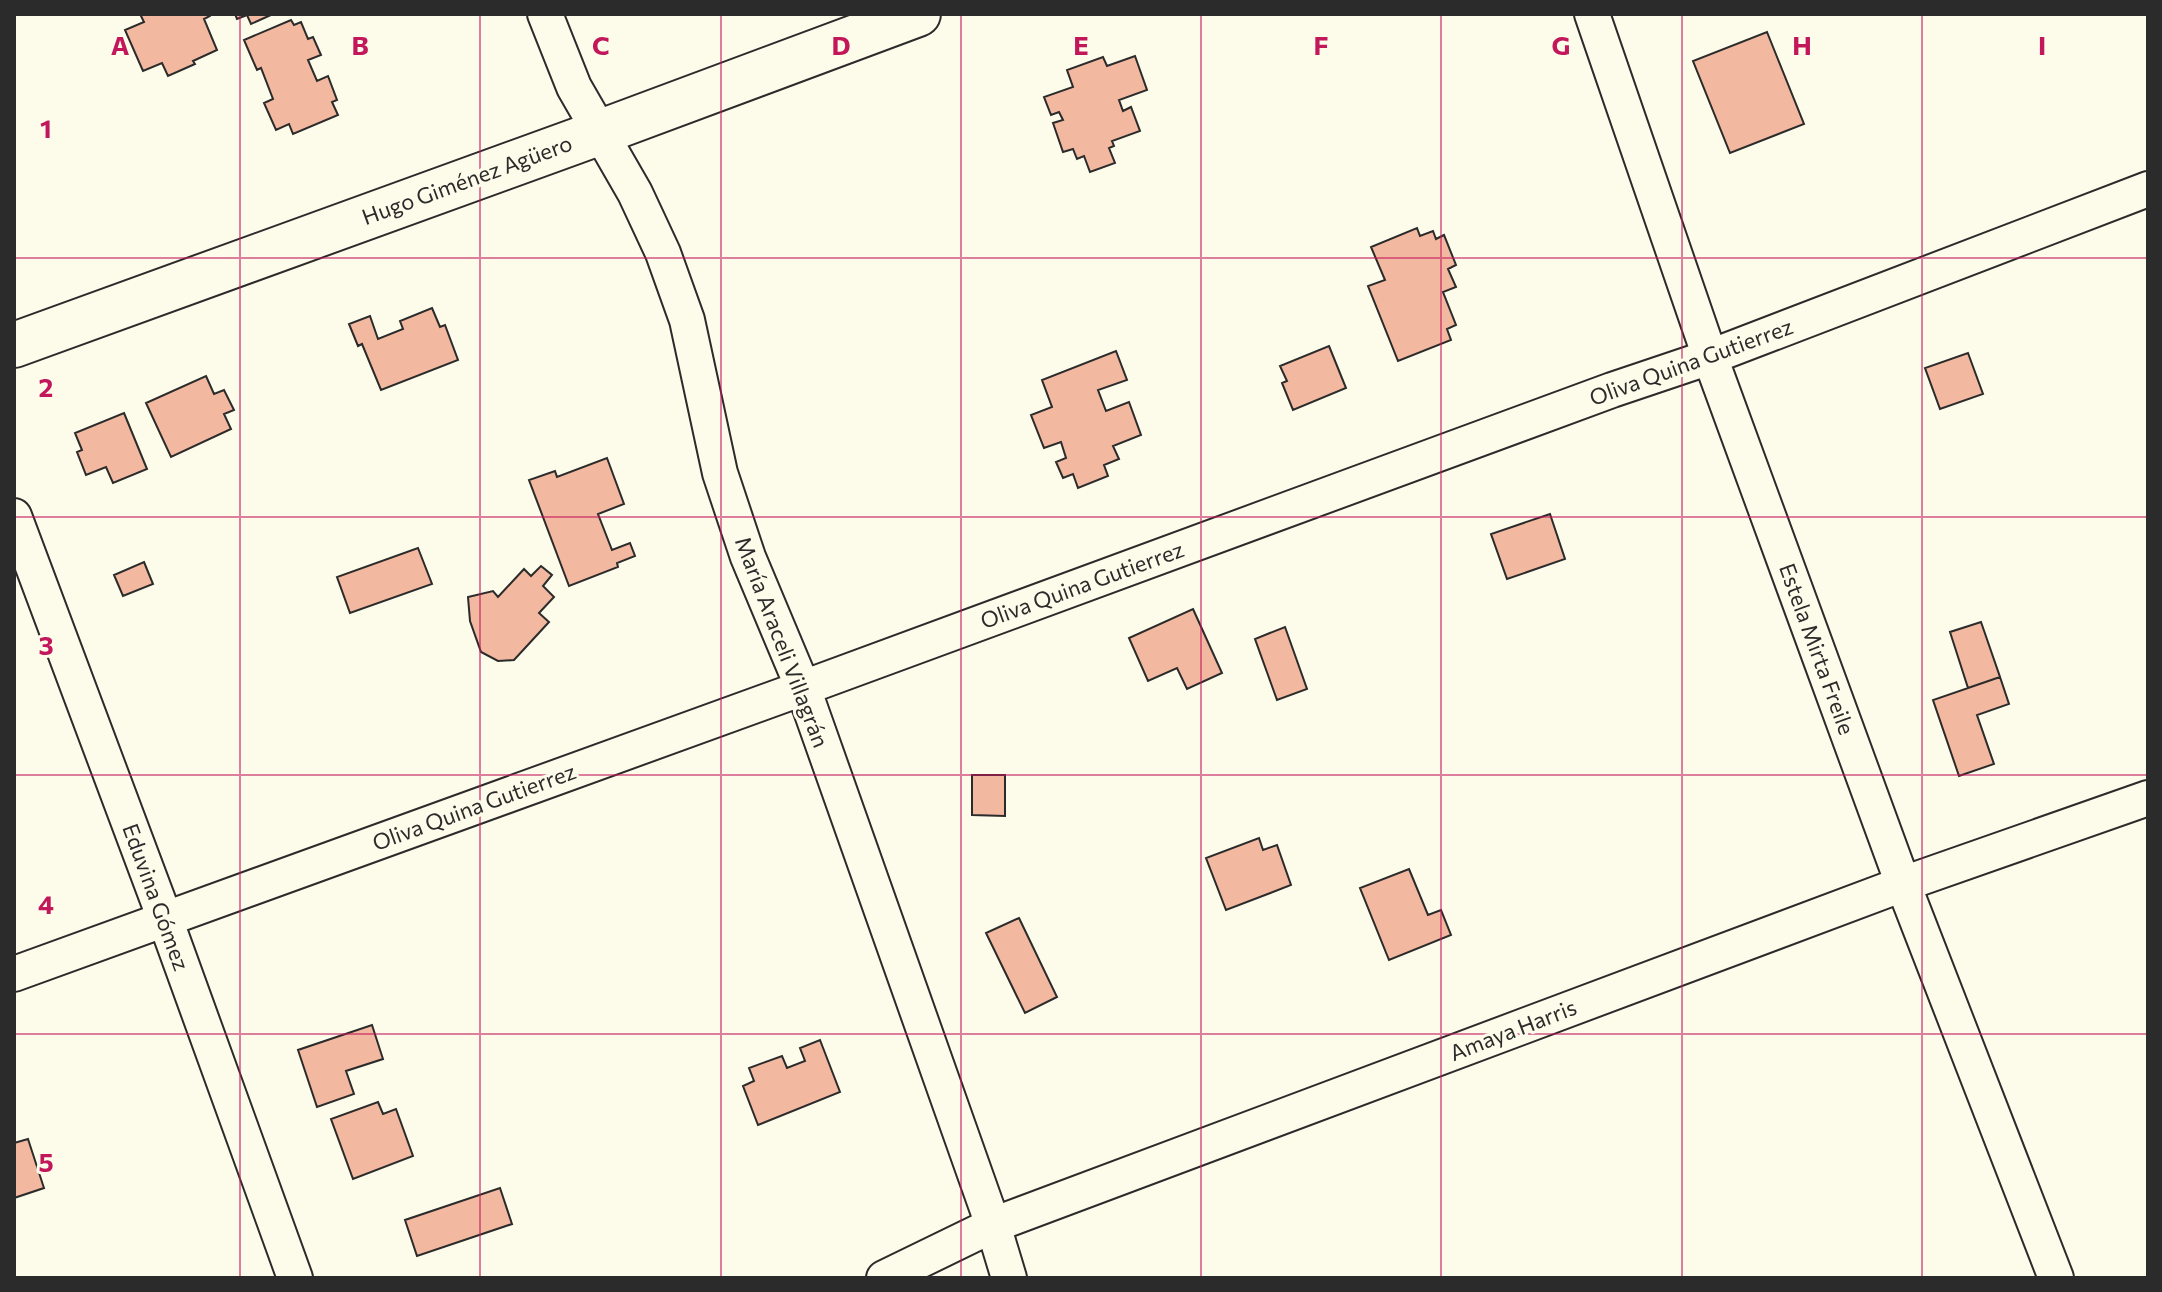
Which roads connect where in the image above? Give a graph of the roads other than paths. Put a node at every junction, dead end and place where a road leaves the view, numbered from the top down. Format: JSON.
{"nodes":[{"id":1,"x":545,"y":14,"type":"edge"},
{"id":2,"x":918,"y":14,"type":"edge"},
{"id":3,"x":1592,"y":14,"type":"edge"},
{"id":4,"x":601,"y":132,"type":"junction"},
{"id":5,"x":2148,"y":189,"type":"edge"},
{"id":6,"x":14,"y":345,"type":"edge"},
{"id":7,"x":1710,"y":357,"type":"junction"},
{"id":8,"x":14,"y":516,"type":"edge"},
{"id":9,"x":803,"y":688,"type":"junction"},
{"id":10,"x":2148,"y":798,"type":"edge"},
{"id":11,"x":1903,"y":884,"type":"junction"},
{"id":12,"x":165,"y":919,"type":"junction"},
{"id":13,"x":14,"y":974,"type":"edge"},
{"id":14,"x":993,"y":1225,"type":"junction"},
{"id":15,"x":295,"y":1278,"type":"edge"},
{"id":16,"x":884,"y":1278,"type":"edge"},
{"id":17,"x":1009,"y":1278,"type":"edge"},
{"id":18,"x":2056,"y":1278,"type":"edge"}],
"edges":[{"from":1,"to":4,"type":"street","name":"María Araceli Villagrán"},
{"from":2,"to":4,"type":"street","name":"Hugo Giménez Agüero"},
{"from":3,"to":7,"type":"street","name":"Estela Mirta Freile"},
{"from":4,"to":6,"type":"street","name":"Hugo Giménez Agüero"},
{"from":4,"to":9,"type":"street","name":"María Araceli Villagrán"},
{"from":5,"to":7,"type":"street","name":"Oliva Quina Gutierrez"},
{"from":7,"to":9,"type":"street","name":"Oliva Quina Gutierrez"},
{"from":7,"to":11,"type":"street","name":"Estela Mirta Freile"},
{"from":8,"to":12,"type":"street","name":"Eduvina Gómez"},
{"from":9,"to":12,"type":"street","name":"Oliva Quina Gutierrez"},
{"from":9,"to":14,"type":"street","name":"María Araceli Villagrán"},
{"from":10,"to":11,"type":"street","name":"Amaya Harris"},
{"from":11,"to":14,"type":"street","name":"Amaya Harris"},
{"from":11,"to":18,"type":"street","name":"Estela Mirta Freile"},
{"from":12,"to":13,"type":"street","name":"Oliva Quina Gutierrez"},
{"from":12,"to":15,"type":"street","name":"Eduvina Gómez"},
{"from":14,"to":16,"type":"street","name":"Amaya Harris"},
{"from":14,"to":17,"type":"street","name":"María Araceli Villagrán"}]}
